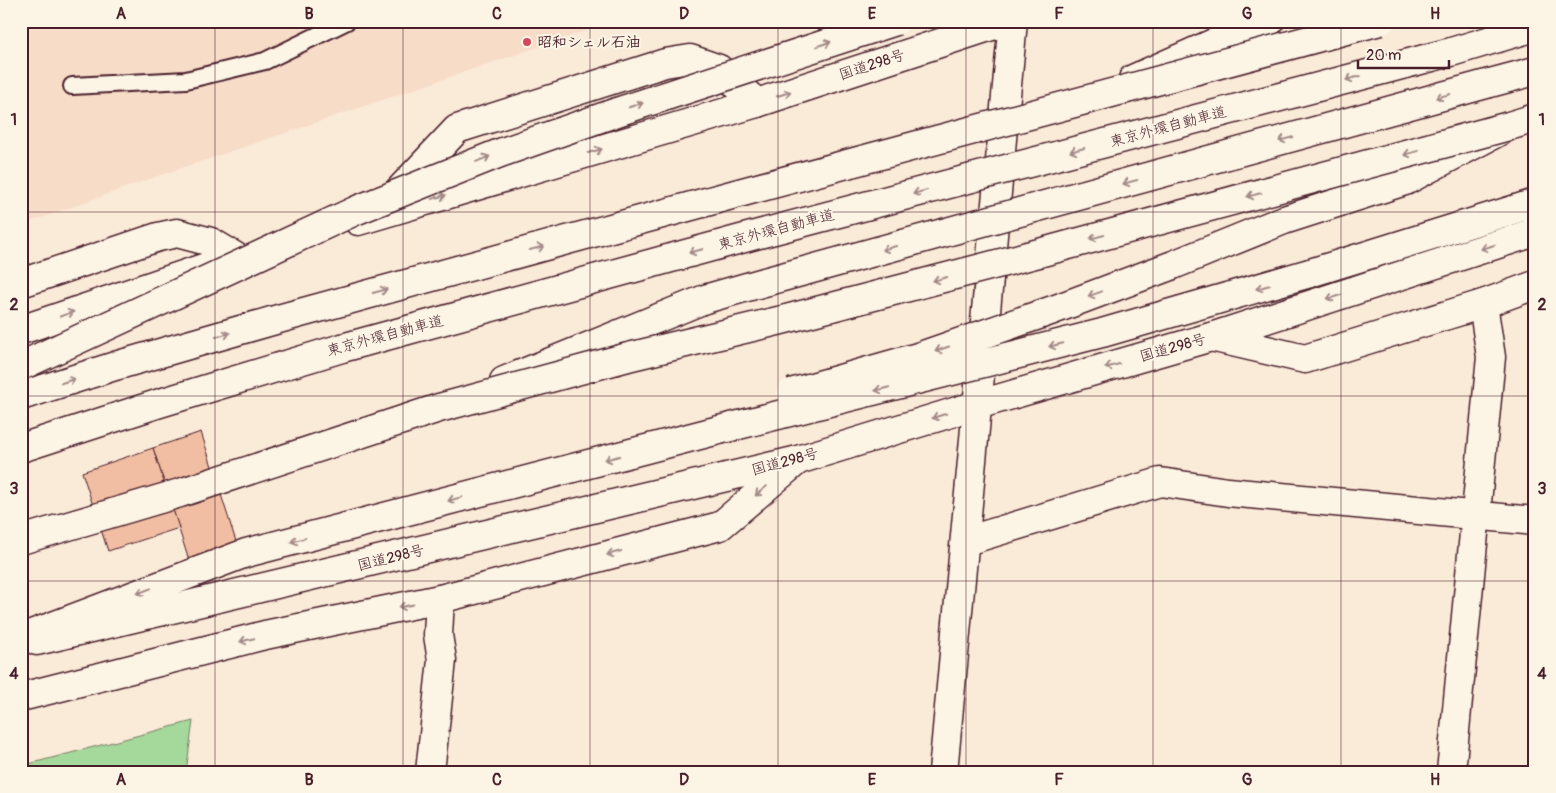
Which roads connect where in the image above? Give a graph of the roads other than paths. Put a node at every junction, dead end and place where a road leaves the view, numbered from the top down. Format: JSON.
{"nodes":[{"id":1,"x":347,"y":21,"type":"edge"},
{"id":2,"x":896,"y":21,"type":"edge"},
{"id":3,"x":1007,"y":21,"type":"edge"},
{"id":4,"x":1013,"y":21,"type":"edge"},
{"id":5,"x":1270,"y":21,"type":"edge"},
{"id":6,"x":1380,"y":21,"type":"edge"},
{"id":7,"x":1535,"y":27,"type":"edge"},
{"id":8,"x":1535,"y":71,"type":"edge"},
{"id":9,"x":72,"y":86,"type":"dead end"},
{"id":10,"x":1081,"y":102,"type":"junction"},
{"id":11,"x":757,"y":103,"type":"junction"},
{"id":12,"x":1535,"y":118,"type":"edge"},
{"id":13,"x":1509,"y":126,"type":"junction"},
{"id":14,"x":1535,"y":203,"type":"edge"},
{"id":15,"x":376,"y":216,"type":"junction"},
{"id":16,"x":1535,"y":232,"type":"edge"},
{"id":17,"x":236,"y":258,"type":"junction"},
{"id":18,"x":21,"y":283,"type":"edge"},
{"id":19,"x":1535,"y":285,"type":"edge"},
{"id":20,"x":1483,"y":304,"type":"junction"},
{"id":21,"x":21,"y":330,"type":"edge"},
{"id":22,"x":1211,"y":337,"type":"junction"},
{"id":23,"x":21,"y":366,"type":"edge"},
{"id":24,"x":21,"y":396,"type":"edge"},
{"id":25,"x":977,"y":405,"type":"junction"},
{"id":26,"x":439,"y":408,"type":"junction"},
{"id":27,"x":717,"y":422,"type":"junction"},
{"id":28,"x":21,"y":448,"type":"edge"},
{"id":29,"x":798,"y":460,"type":"junction"},
{"id":30,"x":1475,"y":516,"type":"junction"},
{"id":31,"x":1535,"y":521,"type":"edge"},
{"id":32,"x":21,"y":540,"type":"edge"},
{"id":33,"x":966,"y":541,"type":"junction"},
{"id":34,"x":440,"y":599,"type":"junction"},
{"id":35,"x":21,"y":638,"type":"edge"},
{"id":36,"x":21,"y":645,"type":"edge"},
{"id":37,"x":21,"y":697,"type":"edge"},
{"id":38,"x":430,"y":772,"type":"edge"},
{"id":39,"x":943,"y":772,"type":"edge"},
{"id":40,"x":1451,"y":772,"type":"edge"}],
"edges":[{"from":1,"to":9,"type":"lane"},
{"from":23,"to":2,"type":"main road","one_way":true,"bridge":true},
{"from":11,"to":3,"type":"main road","name":"国道298号","one_way":true},
{"from":4,"to":25,"type":"main road"},
{"from":5,"to":10,"type":"main road","bridge":true},
{"from":6,"to":10,"type":"main road","bridge":true},
{"from":7,"to":28,"type":"main road","name":"東京外環自動車道","one_way":true,"bridge":true},
{"from":8,"to":26,"type":"main road","one_way":true,"bridge":true},
{"from":24,"to":10,"type":"main road","one_way":true,"bridge":true},
{"from":15,"to":11,"type":"main road","name":"国道298号","one_way":true},
{"from":11,"to":15,"type":"main road"},
{"from":12,"to":13,"type":"main road"},
{"from":13,"to":26,"type":"main road","one_way":true,"bridge":true},
{"from":13,"to":27,"type":"main road","one_way":true,"bridge":true},
{"from":14,"to":27,"type":"main road","one_way":true,"bridge":true},
{"from":15,"to":17,"type":"main road","name":"国道298号"},
{"from":16,"to":22,"type":"main road","name":"国道298号","one_way":true},
{"from":17,"to":18,"type":"main road"},
{"from":21,"to":17,"type":"main road","name":"国道298号","one_way":true},
{"from":19,"to":20,"type":"main road"},
{"from":20,"to":22,"type":"main road"},
{"from":20,"to":30,"type":"main road"},
{"from":22,"to":25,"type":"main road","name":"国道298号","one_way":true},
{"from":25,"to":29,"type":"main road","name":"国道298号","one_way":true},
{"from":25,"to":33,"type":"main road"},
{"from":26,"to":32,"type":"main road","bridge":true},
{"from":27,"to":35,"type":"main road","one_way":true},
{"from":29,"to":34,"type":"main road","one_way":true},
{"from":29,"to":36,"type":"main road","name":"国道298号"},
{"from":30,"to":31,"type":"main road"},
{"from":30,"to":33,"type":"main road"},
{"from":30,"to":40,"type":"main road"},
{"from":33,"to":39,"type":"main road"},
{"from":34,"to":37,"type":"main road","one_way":true},
{"from":34,"to":38,"type":"main road"}]}
